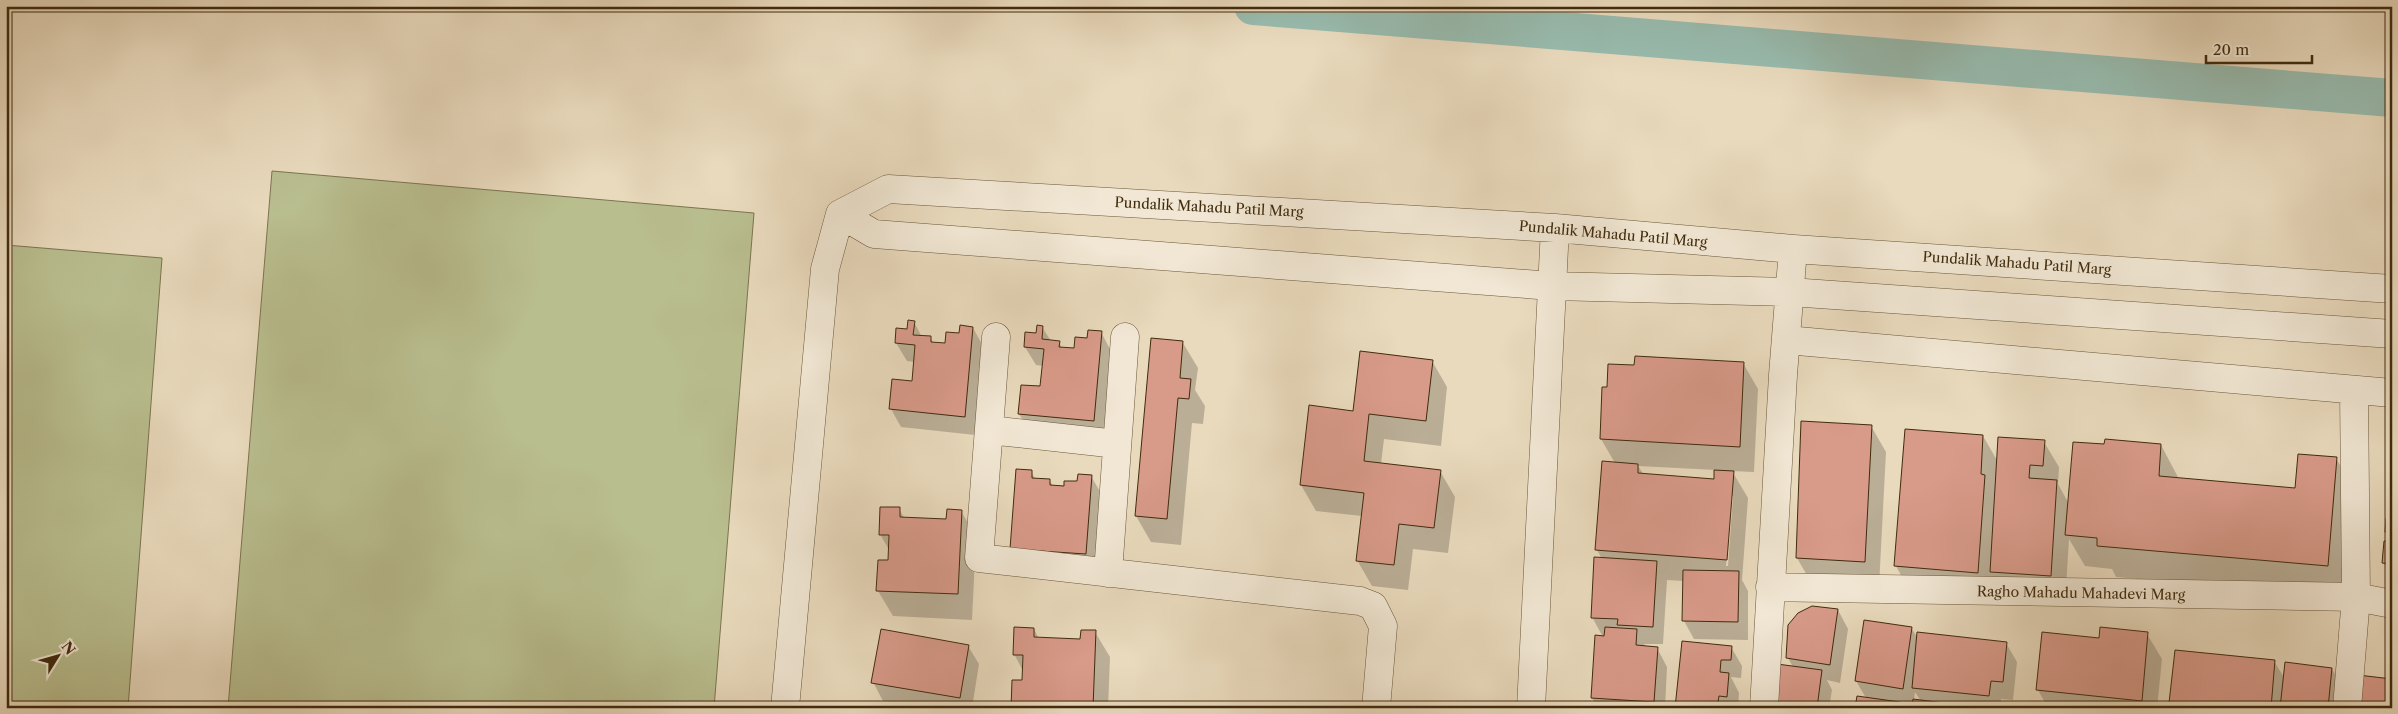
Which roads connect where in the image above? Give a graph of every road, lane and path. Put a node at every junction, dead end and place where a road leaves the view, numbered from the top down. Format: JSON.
{"nodes":[{"id":1,"x":840,"y":214,"type":"junction"},
{"id":2,"x":1555,"y":228,"type":"junction"},
{"id":3,"x":1793,"y":249,"type":"junction"},
{"id":4,"x":1552,"y":286,"type":"junction"},
{"id":5,"x":2392,"y":289,"type":"edge"},
{"id":6,"x":1790,"y":292,"type":"junction"},
{"id":7,"x":2392,"y":334,"type":"edge"},
{"id":8,"x":996,"y":336,"type":"dead end"},
{"id":9,"x":1125,"y":337,"type":"dead end"},
{"id":10,"x":1786,"y":340,"type":"junction"},
{"id":11,"x":2354,"y":390,"type":"junction"},
{"id":12,"x":2392,"y":393,"type":"edge"},
{"id":13,"x":989,"y":430,"type":"junction"},
{"id":14,"x":1117,"y":444,"type":"junction"},
{"id":15,"x":1108,"y":573,"type":"junction"},
{"id":16,"x":1770,"y":587,"type":"junction"},
{"id":17,"x":2356,"y":598,"type":"junction"},
{"id":18,"x":2392,"y":604,"type":"edge"},
{"id":19,"x":785,"y":708,"type":"edge"},
{"id":20,"x":1376,"y":708,"type":"edge"},
{"id":21,"x":1531,"y":708,"type":"edge"},
{"id":22,"x":1764,"y":708,"type":"edge"},
{"id":23,"x":2346,"y":708,"type":"edge"}],
"edges":[{"from":1,"to":2,"type":"street","name":"Pundalik Mahadu Patil Marg"},
{"from":1,"to":4,"type":"street"},
{"from":1,"to":19,"type":"street"},
{"from":2,"to":3,"type":"street","name":"Pundalik Mahadu Patil Marg"},
{"from":2,"to":4,"type":"street"},
{"from":3,"to":5,"type":"street","name":"Pundalik Mahadu Patil Marg"},
{"from":3,"to":6,"type":"street"},
{"from":4,"to":6,"type":"street"},
{"from":4,"to":21,"type":"street"},
{"from":6,"to":7,"type":"street"},
{"from":6,"to":10,"type":"street"},
{"from":8,"to":13,"type":"street"},
{"from":9,"to":14,"type":"street"},
{"from":10,"to":11,"type":"street"},
{"from":10,"to":16,"type":"street"},
{"from":11,"to":12,"type":"street"},
{"from":11,"to":17,"type":"street"},
{"from":13,"to":14,"type":"street"},
{"from":13,"to":15,"type":"street"},
{"from":14,"to":15,"type":"street"},
{"from":15,"to":20,"type":"street"},
{"from":16,"to":17,"type":"street","name":"Ragho Mahadu Mahadevi Marg"},
{"from":16,"to":22,"type":"street"},
{"from":17,"to":18,"type":"street","name":"Ragho Mahadu Mahadevi Marg"},
{"from":17,"to":23,"type":"street"}]}
